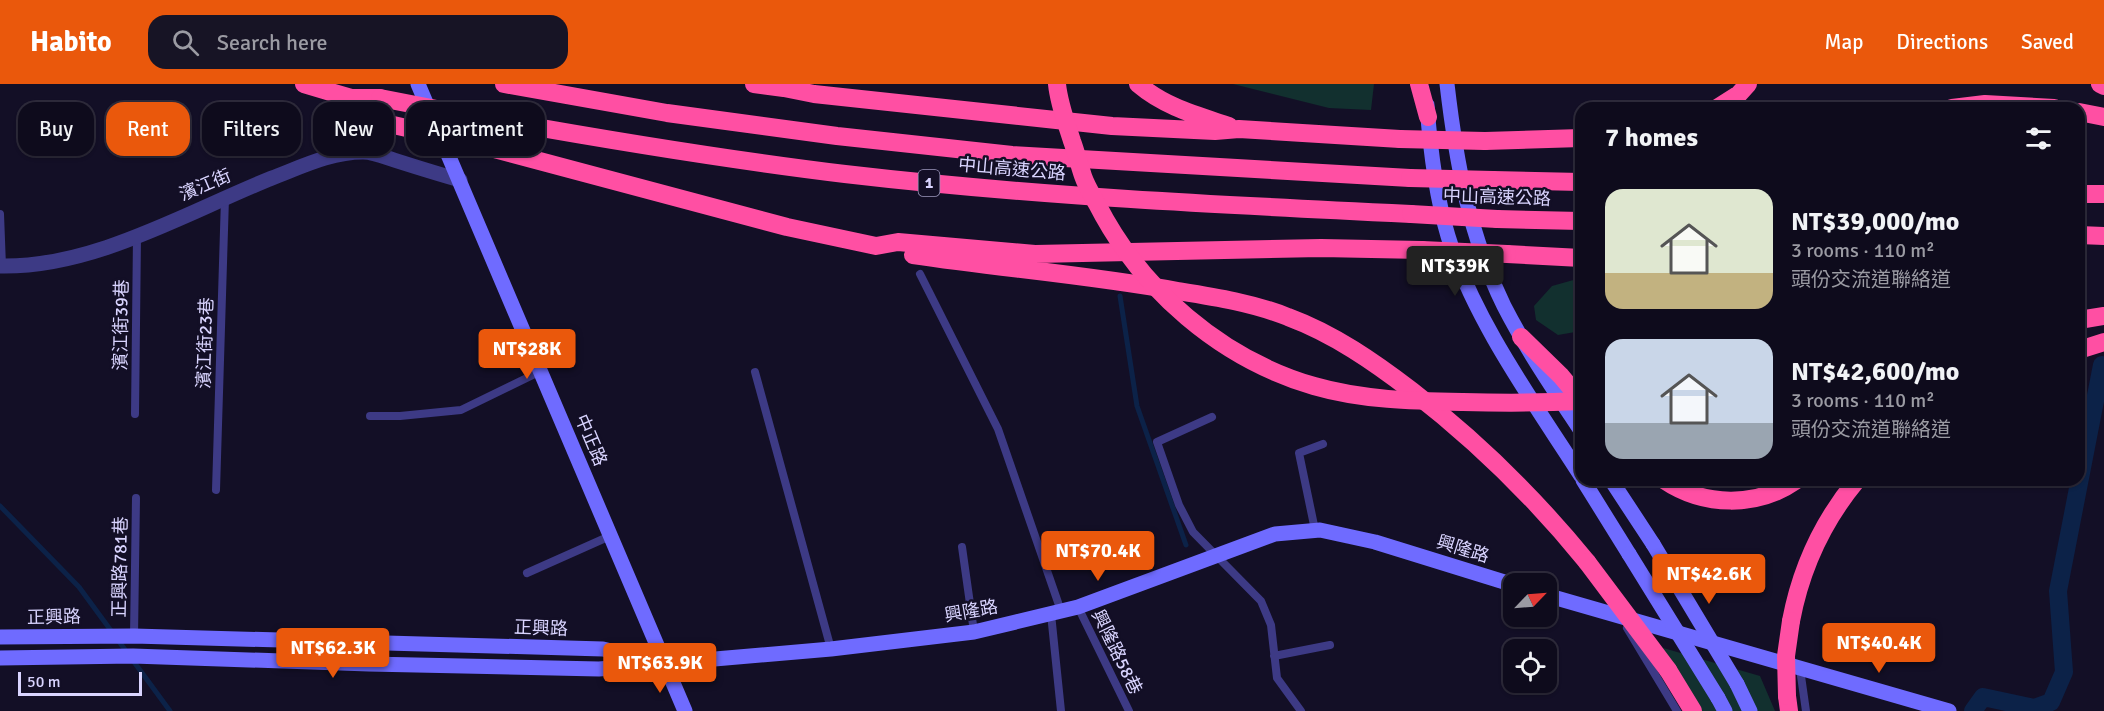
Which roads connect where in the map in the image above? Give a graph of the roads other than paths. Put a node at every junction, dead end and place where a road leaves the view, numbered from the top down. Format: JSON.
{"nodes":[{"id":1,"x":304,"y":84,"type":"edge"},
{"id":2,"x":418,"y":84,"type":"edge"},
{"id":3,"x":504,"y":84,"type":"edge"},
{"id":4,"x":754,"y":84,"type":"edge"},
{"id":5,"x":802,"y":84,"type":"edge"},
{"id":6,"x":1057,"y":84,"type":"edge"},
{"id":7,"x":1138,"y":84,"type":"edge"},
{"id":8,"x":1419,"y":84,"type":"edge"},
{"id":9,"x":1426,"y":84,"type":"edge"},
{"id":10,"x":1447,"y":84,"type":"edge"},
{"id":11,"x":1748,"y":84,"type":"edge"},
{"id":12,"x":784,"y":88,"type":"junction"},
{"id":13,"x":351,"y":98,"type":"junction"},
{"id":14,"x":1726,"y":102,"type":"edge"},
{"id":15,"x":2085,"y":113,"type":"edge"},
{"id":16,"x":1428,"y":117,"type":"junction"},
{"id":17,"x":2104,"y":117,"type":"edge"},
{"id":18,"x":1239,"y":129,"type":"junction"},
{"id":19,"x":1575,"y":138,"type":"edge"},
{"id":20,"x":460,"y":180,"type":"junction"},
{"id":21,"x":1575,"y":182,"type":"edge"},
{"id":22,"x":2085,"y":194,"type":"edge"},
{"id":23,"x":2104,"y":194,"type":"edge"},
{"id":24,"x":225,"y":197,"type":"junction"},
{"id":25,"x":0,"y":214,"type":"edge"},
{"id":26,"x":1575,"y":221,"type":"edge"},
{"id":27,"x":2085,"y":235,"type":"edge"},
{"id":28,"x":137,"y":236,"type":"junction"},
{"id":29,"x":2104,"y":236,"type":"edge"},
{"id":30,"x":876,"y":246,"type":"junction"},
{"id":31,"x":1575,"y":258,"type":"edge"},
{"id":32,"x":1,"y":266,"type":"edge"},
{"id":33,"x":920,"y":274,"type":"dead end"},
{"id":34,"x":2104,"y":316,"type":"edge"},
{"id":35,"x":2085,"y":319,"type":"edge"},
{"id":36,"x":1521,"y":337,"type":"junction"},
{"id":37,"x":2104,"y":342,"type":"edge"},
{"id":38,"x":2085,"y":348,"type":"edge"},
{"id":39,"x":541,"y":371,"type":"junction"},
{"id":40,"x":755,"y":372,"type":"dead end"},
{"id":41,"x":1575,"y":393,"type":"edge"},
{"id":42,"x":1575,"y":400,"type":"edge"},
{"id":43,"x":135,"y":414,"type":"dead end"},
{"id":44,"x":370,"y":416,"type":"dead end"},
{"id":45,"x":1212,"y":417,"type":"dead end"},
{"id":46,"x":1575,"y":422,"type":"edge"},
{"id":47,"x":1323,"y":444,"type":"dead end"},
{"id":48,"x":1575,"y":467,"type":"edge"},
{"id":49,"x":1587,"y":486,"type":"edge"},
{"id":50,"x":1615,"y":486,"type":"edge"},
{"id":51,"x":1672,"y":486,"type":"edge"},
{"id":52,"x":1788,"y":486,"type":"edge"},
{"id":53,"x":1853,"y":486,"type":"edge"},
{"id":54,"x":216,"y":490,"type":"dead end"},
{"id":55,"x":136,"y":498,"type":"dead end"},
{"id":56,"x":1315,"y":530,"type":"junction"},
{"id":57,"x":610,"y":536,"type":"junction"},
{"id":58,"x":962,"y":547,"type":"dead end"},
{"id":59,"x":1216,"y":556,"type":"junction"},
{"id":60,"x":527,"y":573,"type":"dead end"},
{"id":61,"x":1503,"y":582,"type":"edge"},
{"id":62,"x":1557,"y":598,"type":"edge"},
{"id":63,"x":1078,"y":607,"type":"junction"},
{"id":64,"x":1056,"y":612,"type":"junction"},
{"id":65,"x":1620,"y":617,"type":"junction"},
{"id":66,"x":974,"y":632,"type":"junction"},
{"id":67,"x":134,"y":636,"type":"junction"},
{"id":68,"x":0,"y":637,"type":"edge"},
{"id":69,"x":1330,"y":645,"type":"dead end"},
{"id":70,"x":831,"y":649,"type":"junction"},
{"id":71,"x":133,"y":656,"type":"junction"},
{"id":72,"x":1274,"y":656,"type":"junction"},
{"id":73,"x":0,"y":658,"type":"edge"},
{"id":74,"x":665,"y":664,"type":"junction"},
{"id":75,"x":1800,"y":669,"type":"junction"},
{"id":76,"x":1788,"y":703,"type":"edge"},
{"id":77,"x":1722,"y":705,"type":"edge"},
{"id":78,"x":1299,"y":709,"type":"edge"},
{"id":79,"x":685,"y":711,"type":"edge"},
{"id":80,"x":1061,"y":711,"type":"edge"},
{"id":81,"x":1130,"y":711,"type":"edge"},
{"id":82,"x":1289,"y":711,"type":"edge"},
{"id":83,"x":1677,"y":711,"type":"edge"},
{"id":84,"x":1693,"y":711,"type":"edge"},
{"id":85,"x":1750,"y":711,"type":"edge"},
{"id":86,"x":1806,"y":711,"type":"edge"},
{"id":87,"x":1949,"y":711,"type":"edge"}],
"edges":[{"from":1,"to":13,"type":"highway","name":"中山高速公路","number":"1"},
{"from":2,"to":20,"type":"street","name":"中正路"},
{"from":3,"to":21,"type":"highway","name":"中山高速公路","number":"1","bridge":true},
{"from":4,"to":12,"type":"highway"},
{"from":5,"to":12,"type":"highway"},
{"from":6,"to":42,"type":"highway","bridge":true},
{"from":7,"to":18,"type":"highway"},
{"from":8,"to":16,"type":"highway"},
{"from":9,"to":16,"type":"street"},
{"from":10,"to":36,"type":"street"},
{"from":11,"to":14,"type":"highway"},
{"from":12,"to":18,"type":"highway"},
{"from":13,"to":26,"type":"highway","name":"中山高速公路","number":"1","bridge":true},
{"from":13,"to":30,"type":"highway","bridge":true},
{"from":15,"to":17,"type":"highway"},
{"from":16,"to":48,"type":"street"},
{"from":18,"to":19,"type":"highway","bridge":true},
{"from":20,"to":24,"type":"street","name":"濱江街"},
{"from":20,"to":39,"type":"street","name":"中正路"},
{"from":22,"to":23,"type":"highway"},
{"from":24,"to":28,"type":"street","name":"濱江街"},
{"from":24,"to":54,"type":"lane","name":"濱江街23巷"},
{"from":25,"to":32,"type":"lane"},
{"from":27,"to":29,"type":"highway"},
{"from":28,"to":32,"type":"street","name":"濱江街"},
{"from":28,"to":43,"type":"lane","name":"濱江街39巷"},
{"from":30,"to":31,"type":"highway","bridge":true},
{"from":30,"to":84,"type":"highway","bridge":true},
{"from":33,"to":64,"type":"lane"},
{"from":34,"to":35,"type":"highway"},
{"from":36,"to":41,"type":"highway"},
{"from":36,"to":46,"type":"street"},
{"from":37,"to":38,"type":"highway"},
{"from":39,"to":44,"type":"lane"},
{"from":39,"to":57,"type":"street","name":"中正路"},
{"from":40,"to":70,"type":"lane"},
{"from":45,"to":59,"type":"lane"},
{"from":47,"to":56,"type":"lane"},
{"from":49,"to":77,"type":"street","bridge":true},
{"from":50,"to":85,"type":"street","bridge":true},
{"from":51,"to":52,"type":"highway"},
{"from":53,"to":76,"type":"highway","bridge":true},
{"from":55,"to":67,"type":"lane","name":"正興路781巷"},
{"from":56,"to":59,"type":"street","name":"興隆路"},
{"from":56,"to":61,"type":"street","name":"興隆路"},
{"from":57,"to":60,"type":"lane"},
{"from":57,"to":74,"type":"street","name":"中正路"},
{"from":58,"to":66,"type":"lane"},
{"from":59,"to":63,"type":"street","name":"興隆路"},
{"from":59,"to":72,"type":"lane"},
{"from":62,"to":65,"type":"street"},
{"from":63,"to":64,"type":"street","name":"興隆路"},
{"from":63,"to":81,"type":"lane","name":"興隆路58巷"},
{"from":64,"to":66,"type":"street","name":"興隆路"},
{"from":64,"to":80,"type":"lane"},
{"from":65,"to":75,"type":"street"},
{"from":65,"to":83,"type":"lane"},
{"from":66,"to":70,"type":"street","name":"興隆路"},
{"from":67,"to":68,"type":"street","name":"正興路"},
{"from":67,"to":71,"type":"street"},
{"from":67,"to":74,"type":"street","name":"正興路"},
{"from":69,"to":72,"type":"lane"},
{"from":70,"to":74,"type":"street","name":"興隆路"},
{"from":71,"to":73,"type":"street"},
{"from":71,"to":74,"type":"street"},
{"from":72,"to":78,"type":"lane"},
{"from":74,"to":79,"type":"street","name":"中正路"},
{"from":75,"to":86,"type":"lane"},
{"from":75,"to":87,"type":"street"},
{"from":78,"to":82,"type":"lane"}]}
